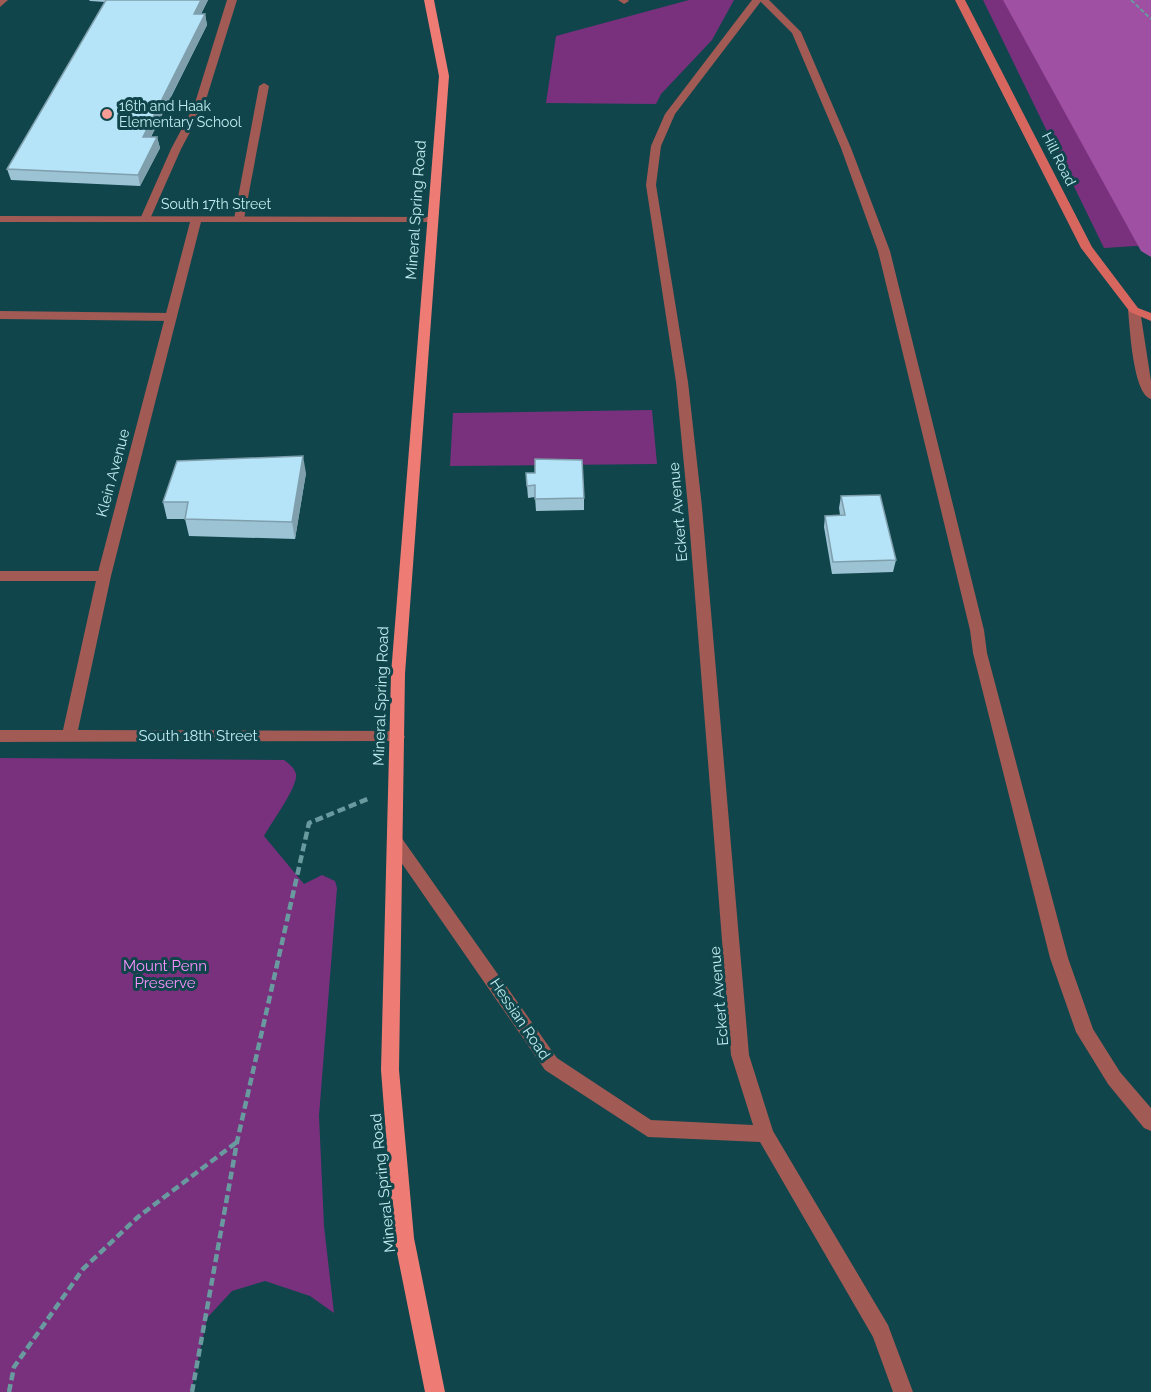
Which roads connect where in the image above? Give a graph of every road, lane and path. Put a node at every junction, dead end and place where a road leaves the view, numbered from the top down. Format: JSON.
{"nodes":[{"id":1,"x":3,"y":0,"type":"edge"},
{"id":2,"x":232,"y":0,"type":"edge"},
{"id":3,"x":429,"y":0,"type":"edge"},
{"id":4,"x":757,"y":0,"type":"edge"},
{"id":5,"x":764,"y":0,"type":"edge"},
{"id":6,"x":960,"y":0,"type":"edge"},
{"id":7,"x":1131,"y":0,"type":"edge"},
{"id":8,"x":0,"y":4,"type":"edge"},
{"id":9,"x":1151,"y":20,"type":"edge"},
{"id":10,"x":264,"y":86,"type":"dead end"},
{"id":11,"x":0,"y":219,"type":"edge"},
{"id":12,"x":145,"y":219,"type":"junction"},
{"id":13,"x":196,"y":219,"type":"junction"},
{"id":14,"x":239,"y":219,"type":"junction"},
{"id":15,"x":433,"y":219,"type":"junction"},
{"id":16,"x":1134,"y":310,"type":"junction"},
{"id":17,"x":0,"y":315,"type":"edge"},
{"id":18,"x":171,"y":317,"type":"junction"},
{"id":19,"x":1151,"y":317,"type":"edge"},
{"id":20,"x":1151,"y":395,"type":"edge"},
{"id":21,"x":0,"y":576,"type":"edge"},
{"id":22,"x":104,"y":576,"type":"junction"},
{"id":23,"x":0,"y":736,"type":"edge"},
{"id":24,"x":69,"y":736,"type":"junction"},
{"id":25,"x":397,"y":737,"type":"junction"},
{"id":26,"x":396,"y":788,"type":"junction"},
{"id":27,"x":395,"y":842,"type":"junction"},
{"id":28,"x":1151,"y":1122,"type":"edge"},
{"id":29,"x":765,"y":1134,"type":"junction"},
{"id":30,"x":237,"y":1142,"type":"junction"},
{"id":31,"x":9,"y":1392,"type":"edge"},
{"id":32,"x":192,"y":1392,"type":"edge"},
{"id":33,"x":435,"y":1392,"type":"edge"},
{"id":34,"x":903,"y":1392,"type":"edge"}],
"edges":[{"from":1,"to":8,"type":"street"},
{"from":2,"to":12,"type":"street"},
{"from":3,"to":15,"type":"main road","name":"Mineral Spring Road"},
{"from":4,"to":29,"type":"street","name":"Eckert Avenue"},
{"from":5,"to":28,"type":"street"},
{"from":6,"to":16,"type":"street","name":"Hill Road"},
{"from":7,"to":9,"type":"path"},
{"from":10,"to":14,"type":"street"},
{"from":11,"to":12,"type":"street","name":"South 17th Street"},
{"from":12,"to":13,"type":"street","name":"South 17th Street"},
{"from":13,"to":14,"type":"street","name":"South 17th Street"},
{"from":13,"to":18,"type":"street","name":"Klein Avenue"},
{"from":14,"to":15,"type":"street","name":"South 17th Street"},
{"from":15,"to":25,"type":"main road","name":"Mineral Spring Road"},
{"from":16,"to":19,"type":"street"},
{"from":16,"to":20,"type":"street"},
{"from":17,"to":18,"type":"street"},
{"from":18,"to":22,"type":"street","name":"Klein Avenue"},
{"from":21,"to":22,"type":"street"},
{"from":22,"to":24,"type":"street","name":"Klein Avenue"},
{"from":23,"to":24,"type":"street","name":"South 18th Street"},
{"from":24,"to":25,"type":"street","name":"South 18th Street"},
{"from":25,"to":26,"type":"main road","name":"Mineral Spring Road"},
{"from":26,"to":27,"type":"main road","name":"Mineral Spring Road"},
{"from":26,"to":30,"type":"path"},
{"from":27,"to":29,"type":"street","name":"Hessian Road"},
{"from":27,"to":33,"type":"main road","name":"Mineral Spring Road"},
{"from":29,"to":34,"type":"street"},
{"from":30,"to":31,"type":"path"},
{"from":30,"to":32,"type":"path"}]}
